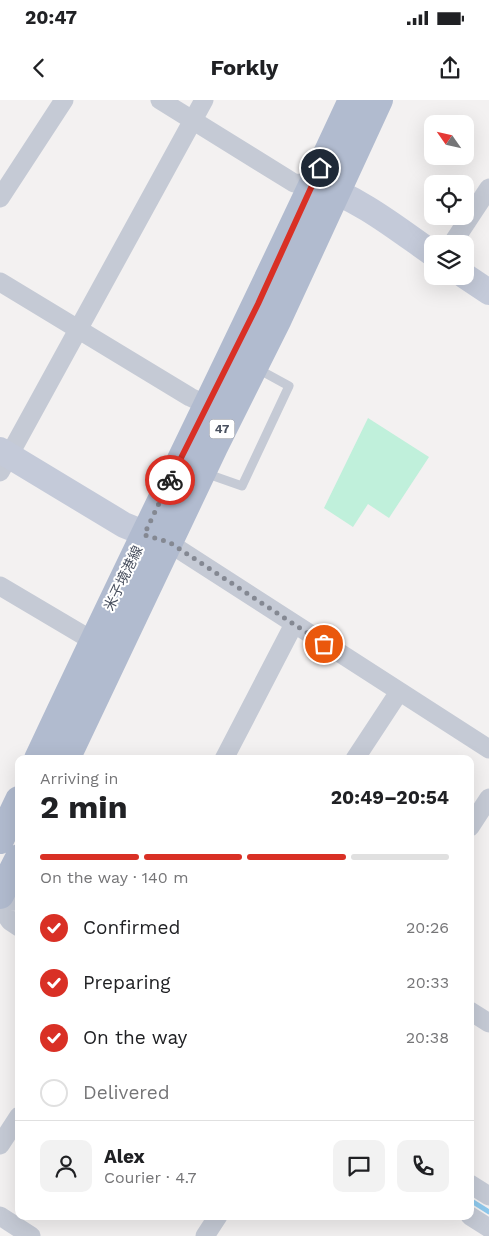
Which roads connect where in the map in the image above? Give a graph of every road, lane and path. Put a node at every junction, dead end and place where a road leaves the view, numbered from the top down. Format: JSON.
{"nodes":[{"id":1,"x":64,"y":100,"type":"edge"},
{"id":2,"x":160,"y":100,"type":"edge"},
{"id":3,"x":204,"y":100,"type":"edge"},
{"id":4,"x":352,"y":100,"type":"edge"},
{"id":5,"x":379,"y":100,"type":"edge"},
{"id":6,"x":192,"y":121,"type":"junction"},
{"id":7,"x":325,"y":187,"type":"junction"},
{"id":8,"x":489,"y":188,"type":"edge"},
{"id":9,"x":0,"y":198,"type":"edge"},
{"id":10,"x":458,"y":235,"type":"edge"},
{"id":11,"x":424,"y":247,"type":"edge"},
{"id":12,"x":0,"y":282,"type":"edge"},
{"id":13,"x":474,"y":282,"type":"edge"},
{"id":14,"x":489,"y":292,"type":"edge"},
{"id":15,"x":78,"y":329,"type":"junction"},
{"id":16,"x":254,"y":367,"type":"junction"},
{"id":17,"x":207,"y":405,"type":"junction"},
{"id":18,"x":3,"y":459,"type":"edge"},
{"id":19,"x":202,"y":472,"type":"junction"},
{"id":20,"x":156,"y":539,"type":"junction"},
{"id":21,"x":0,"y":586,"type":"edge"},
{"id":22,"x":294,"y":624,"type":"junction"},
{"id":23,"x":93,"y":641,"type":"junction"},
{"id":24,"x":398,"y":692,"type":"junction"},
{"id":25,"x":489,"y":749,"type":"edge"},
{"id":26,"x":40,"y":755,"type":"edge"},
{"id":27,"x":68,"y":755,"type":"edge"},
{"id":28,"x":226,"y":755,"type":"edge"},
{"id":29,"x":358,"y":755,"type":"edge"},
{"id":30,"x":489,"y":798,"type":"edge"},
{"id":31,"x":15,"y":808,"type":"edge"},
{"id":32,"x":474,"y":821,"type":"edge"},
{"id":33,"x":0,"y":840,"type":"edge"},
{"id":34,"x":15,"y":866,"type":"edge"},
{"id":35,"x":0,"y":895,"type":"edge"},
{"id":36,"x":15,"y":901,"type":"edge"},
{"id":37,"x":0,"y":902,"type":"edge"},
{"id":38,"x":0,"y":907,"type":"edge"},
{"id":39,"x":15,"y":924,"type":"edge"},
{"id":40,"x":474,"y":1014,"type":"edge"},
{"id":41,"x":489,"y":1023,"type":"edge"},
{"id":42,"x":15,"y":1122,"type":"edge"},
{"id":43,"x":0,"y":1145,"type":"edge"},
{"id":44,"x":474,"y":1187,"type":"edge"},
{"id":45,"x":489,"y":1196,"type":"edge"},
{"id":46,"x":0,"y":1216,"type":"edge"},
{"id":47,"x":474,"y":1219,"type":"edge"},
{"id":48,"x":489,"y":1228,"type":"edge"},
{"id":49,"x":31,"y":1236,"type":"edge"}],
"edges":[{"from":1,"to":9,"type":"street"},
{"from":2,"to":6,"type":"street"},
{"from":3,"to":6,"type":"street"},
{"from":4,"to":7,"type":"main road","name":"米子境港線","number":"47"},
{"from":5,"to":7,"type":"main road","name":"米子境港線","number":"47"},
{"from":6,"to":7,"type":"street"},
{"from":6,"to":15,"type":"street"},
{"from":7,"to":11,"type":"street"},
{"from":7,"to":16,"type":"main road","name":"米子境港線","number":"47"},
{"from":7,"to":17,"type":"main road","name":"米子境港線","number":"47"},
{"from":8,"to":10,"type":"street"},
{"from":12,"to":15,"type":"street"},
{"from":13,"to":14,"type":"street"},
{"from":15,"to":17,"type":"street"},
{"from":15,"to":18,"type":"street"},
{"from":16,"to":19,"type":"main road","name":"米子境港線","number":"47"},
{"from":16,"to":19,"type":"lane"},
{"from":17,"to":20,"type":"main road","name":"米子境港線","number":"47"},
{"from":18,"to":20,"type":"street"},
{"from":19,"to":20,"type":"main road","name":"米子境港線","number":"47"},
{"from":20,"to":22,"type":"street"},
{"from":20,"to":23,"type":"main road","name":"米子境港線","number":"47"},
{"from":20,"to":27,"type":"main road","name":"米子境港線","number":"47"},
{"from":21,"to":23,"type":"street"},
{"from":22,"to":24,"type":"street"},
{"from":22,"to":28,"type":"street"},
{"from":23,"to":26,"type":"main road","name":"米子境港線","number":"47"},
{"from":24,"to":25,"type":"street"},
{"from":24,"to":29,"type":"street"},
{"from":30,"to":32,"type":"street"},
{"from":31,"to":33,"type":"main road"},
{"from":34,"to":35,"type":"main road"},
{"from":36,"to":37,"type":"street"},
{"from":38,"to":39,"type":"street"},
{"from":40,"to":41,"type":"street"},
{"from":42,"to":43,"type":"street"},
{"from":44,"to":45,"type":"street"},
{"from":46,"to":49,"type":"street"},
{"from":47,"to":48,"type":"street"}]}
